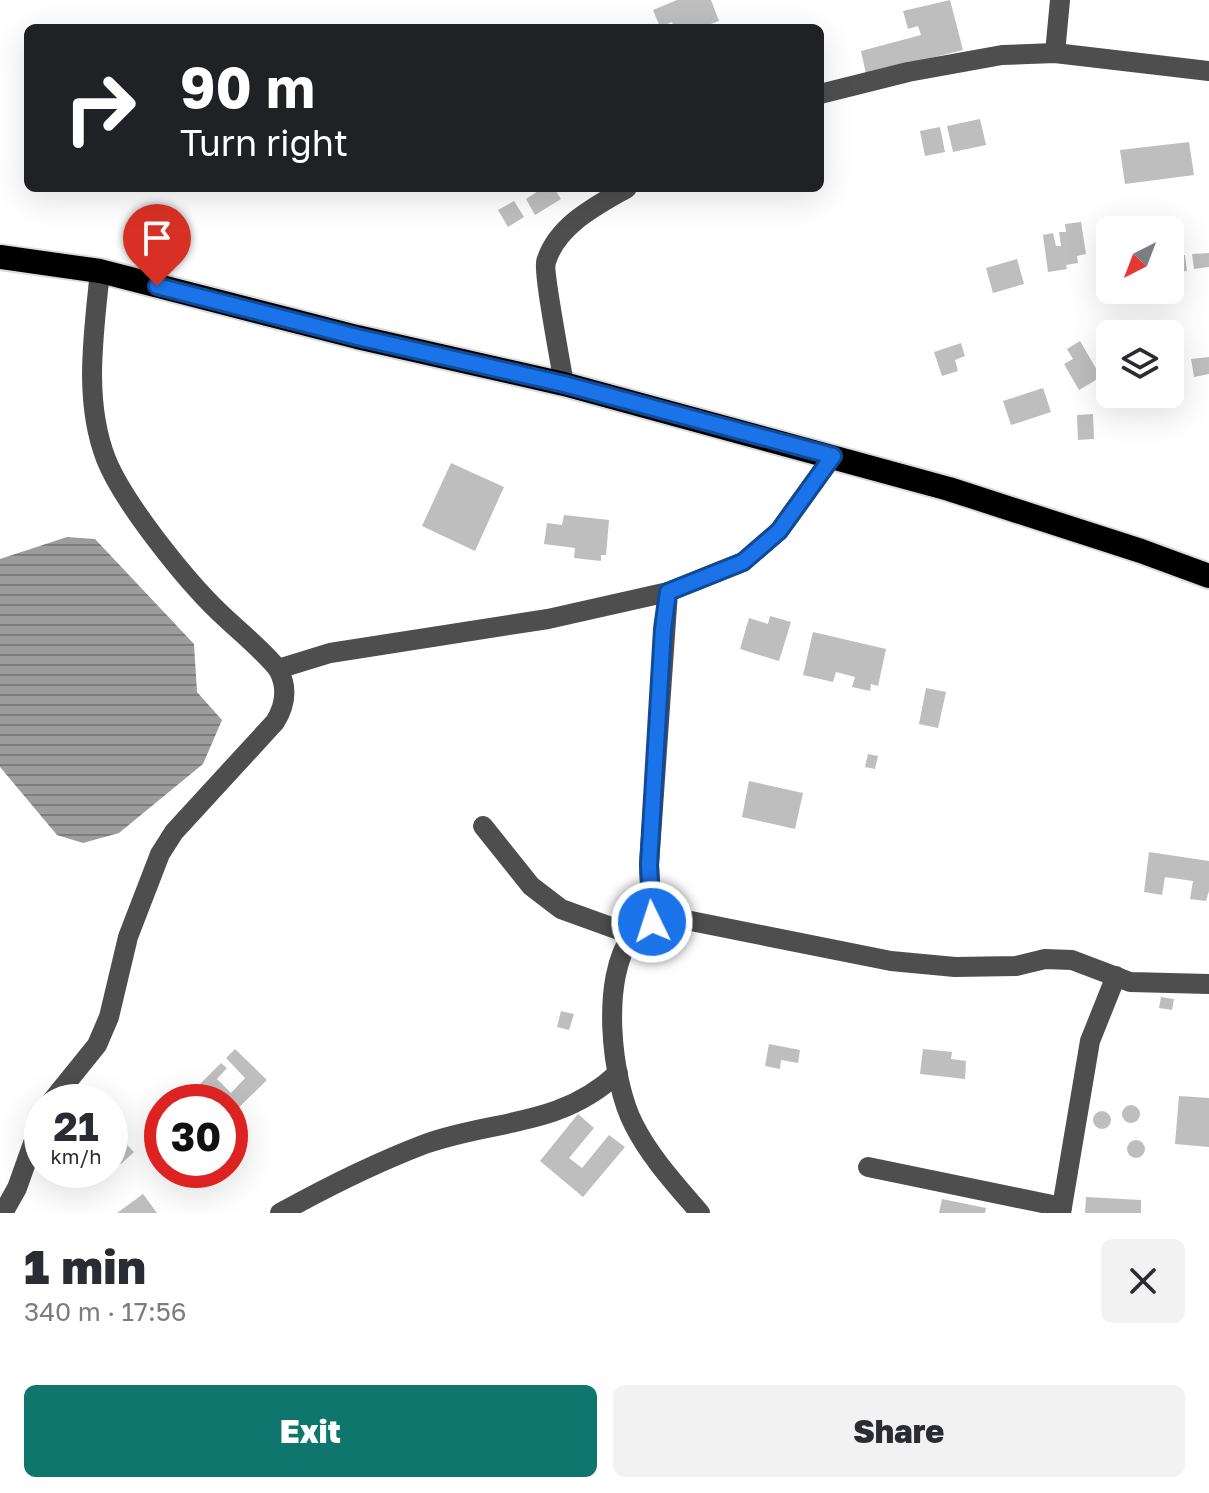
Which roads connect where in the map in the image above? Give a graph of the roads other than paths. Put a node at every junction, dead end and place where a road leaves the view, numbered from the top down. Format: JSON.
{"nodes":[{"id":1,"x":1060,"y":0,"type":"edge"},
{"id":2,"x":1055,"y":53,"type":"junction"},
{"id":3,"x":1209,"y":71,"type":"edge"},
{"id":4,"x":824,"y":93,"type":"edge"},
{"id":5,"x":620,"y":192,"type":"edge"},
{"id":6,"x":0,"y":257,"type":"edge"},
{"id":7,"x":100,"y":271,"type":"junction"},
{"id":8,"x":564,"y":384,"type":"junction"},
{"id":9,"x":833,"y":456,"type":"junction"},
{"id":10,"x":1209,"y":576,"type":"edge"},
{"id":11,"x":668,"y":592,"type":"junction"},
{"id":12,"x":278,"y":669,"type":"junction"},
{"id":13,"x":483,"y":826,"type":"dead end"},
{"id":14,"x":652,"y":922,"type":"junction"},
{"id":15,"x":633,"y":935,"type":"junction"},
{"id":16,"x":1116,"y":976,"type":"junction"},
{"id":17,"x":1209,"y":984,"type":"edge"},
{"id":18,"x":618,"y":1073,"type":"junction"},
{"id":19,"x":66,"y":1084,"type":"edge"},
{"id":20,"x":868,"y":1167,"type":"dead end"},
{"id":21,"x":24,"y":1168,"type":"edge"},
{"id":22,"x":1061,"y":1210,"type":"edge"},
{"id":23,"x":3,"y":1213,"type":"edge"},
{"id":24,"x":280,"y":1213,"type":"edge"},
{"id":25,"x":700,"y":1213,"type":"edge"}],
"edges":[{"from":1,"to":2,"type":"street"},
{"from":2,"to":3,"type":"street"},
{"from":2,"to":4,"type":"street"},
{"from":5,"to":8,"type":"street"},
{"from":6,"to":7,"type":"highway"},
{"from":7,"to":8,"type":"highway"},
{"from":7,"to":12,"type":"street"},
{"from":8,"to":9,"type":"highway"},
{"from":9,"to":10,"type":"highway"},
{"from":9,"to":11,"type":"street"},
{"from":11,"to":12,"type":"street"},
{"from":11,"to":14,"type":"street"},
{"from":12,"to":19,"type":"street"},
{"from":13,"to":15,"type":"street"},
{"from":14,"to":15,"type":"street"},
{"from":14,"to":16,"type":"street"},
{"from":15,"to":18,"type":"street"},
{"from":16,"to":17,"type":"street"},
{"from":16,"to":22,"type":"street"},
{"from":18,"to":24,"type":"street"},
{"from":18,"to":25,"type":"street"},
{"from":20,"to":22,"type":"street"},
{"from":21,"to":23,"type":"street"}]}
